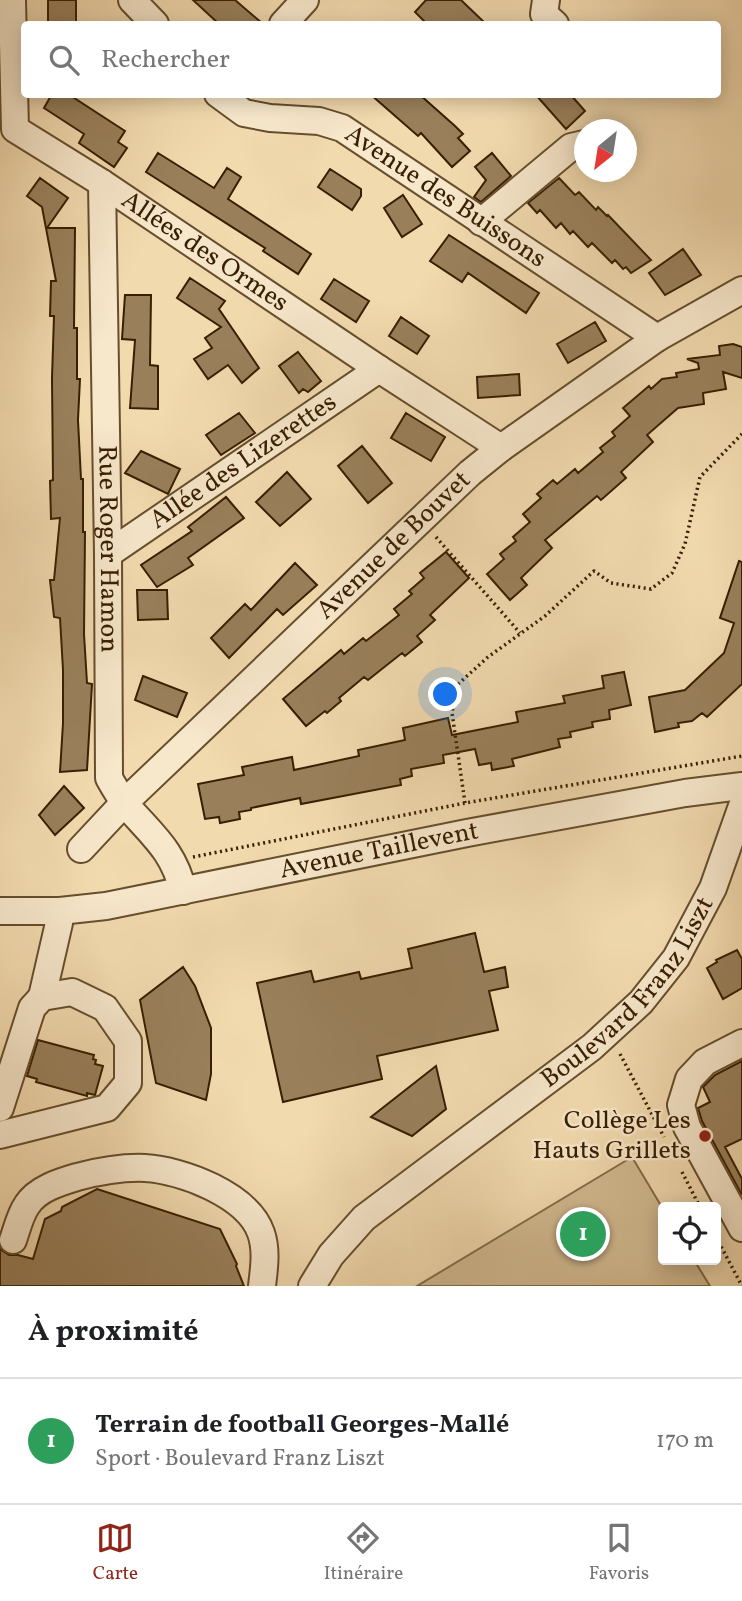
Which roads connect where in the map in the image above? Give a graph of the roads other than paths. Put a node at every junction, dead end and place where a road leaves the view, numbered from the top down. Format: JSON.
{"nodes":[{"id":1,"x":12,"y":0,"type":"edge"},
{"id":2,"x":132,"y":0,"type":"edge"},
{"id":3,"x":305,"y":0,"type":"edge"},
{"id":4,"x":546,"y":0,"type":"edge"},
{"id":5,"x":152,"y":21,"type":"edge"},
{"id":6,"x":286,"y":21,"type":"edge"},
{"id":7,"x":552,"y":21,"type":"edge"},
{"id":8,"x":224,"y":98,"type":"edge"},
{"id":9,"x":574,"y":146,"type":"edge"},
{"id":10,"x":102,"y":183,"type":"junction"},
{"id":11,"x":481,"y":222,"type":"junction"},
{"id":12,"x":742,"y":290,"type":"edge"},
{"id":13,"x":657,"y":338,"type":"junction"},
{"id":14,"x":379,"y":369,"type":"junction"},
{"id":15,"x":501,"y":448,"type":"junction"},
{"id":16,"x":108,"y":554,"type":"junction"},
{"id":17,"x":742,"y":786,"type":"edge"},
{"id":18,"x":124,"y":803,"type":"junction"},
{"id":19,"x":742,"y":806,"type":"edge"},
{"id":20,"x":81,"y":849,"type":"dead end"},
{"id":21,"x":183,"y":891,"type":"junction"},
{"id":22,"x":8,"y":911,"type":"edge"},
{"id":23,"x":60,"y":911,"type":"junction"},
{"id":24,"x":42,"y":996,"type":"junction"},
{"id":25,"x":742,"y":1043,"type":"edge"},
{"id":26,"x":0,"y":1108,"type":"edge"},
{"id":27,"x":0,"y":1135,"type":"edge"},
{"id":28,"x":742,"y":1228,"type":"edge"},
{"id":29,"x":13,"y":1240,"type":"dead end"},
{"id":30,"x":262,"y":1286,"type":"edge"},
{"id":31,"x":312,"y":1286,"type":"edge"}],
"edges":[{"from":1,"to":10,"type":"street","name":"Allées des Ormes"},
{"from":2,"to":5,"type":"street"},
{"from":3,"to":6,"type":"street"},
{"from":4,"to":7,"type":"street"},
{"from":8,"to":11,"type":"street","name":"Avenue des Buissons"},
{"from":9,"to":11,"type":"street"},
{"from":10,"to":14,"type":"street","name":"Allées des Ormes"},
{"from":10,"to":16,"type":"street","name":"Rue Roger Hamon"},
{"from":11,"to":13,"type":"street","name":"Avenue des Buissons"},
{"from":12,"to":13,"type":"street","name":"Avenue de Bouvet"},
{"from":13,"to":15,"type":"street","name":"Avenue de Bouvet"},
{"from":14,"to":15,"type":"street","name":"Allées des Ormes"},
{"from":14,"to":16,"type":"street","name":"Allée des Lizerettes"},
{"from":15,"to":18,"type":"street","name":"Avenue de Bouvet"},
{"from":16,"to":18,"type":"street","name":"Rue Roger Hamon"},
{"from":17,"to":21,"type":"street","name":"Avenue Taillevent"},
{"from":18,"to":20,"type":"street","name":"Avenue de Bouvet"},
{"from":18,"to":21,"type":"street","name":"Rue Roger Hamon"},
{"from":19,"to":31,"type":"street","name":"Boulevard Franz Liszt"},
{"from":21,"to":23,"type":"street","name":"Avenue Taillevent"},
{"from":22,"to":23,"type":"street","name":"Avenue Taillevent"},
{"from":23,"to":24,"type":"street"},
{"from":24,"to":26,"type":"street"},
{"from":24,"to":27,"type":"street"},
{"from":25,"to":28,"type":"street"},
{"from":29,"to":30,"type":"street"}]}
